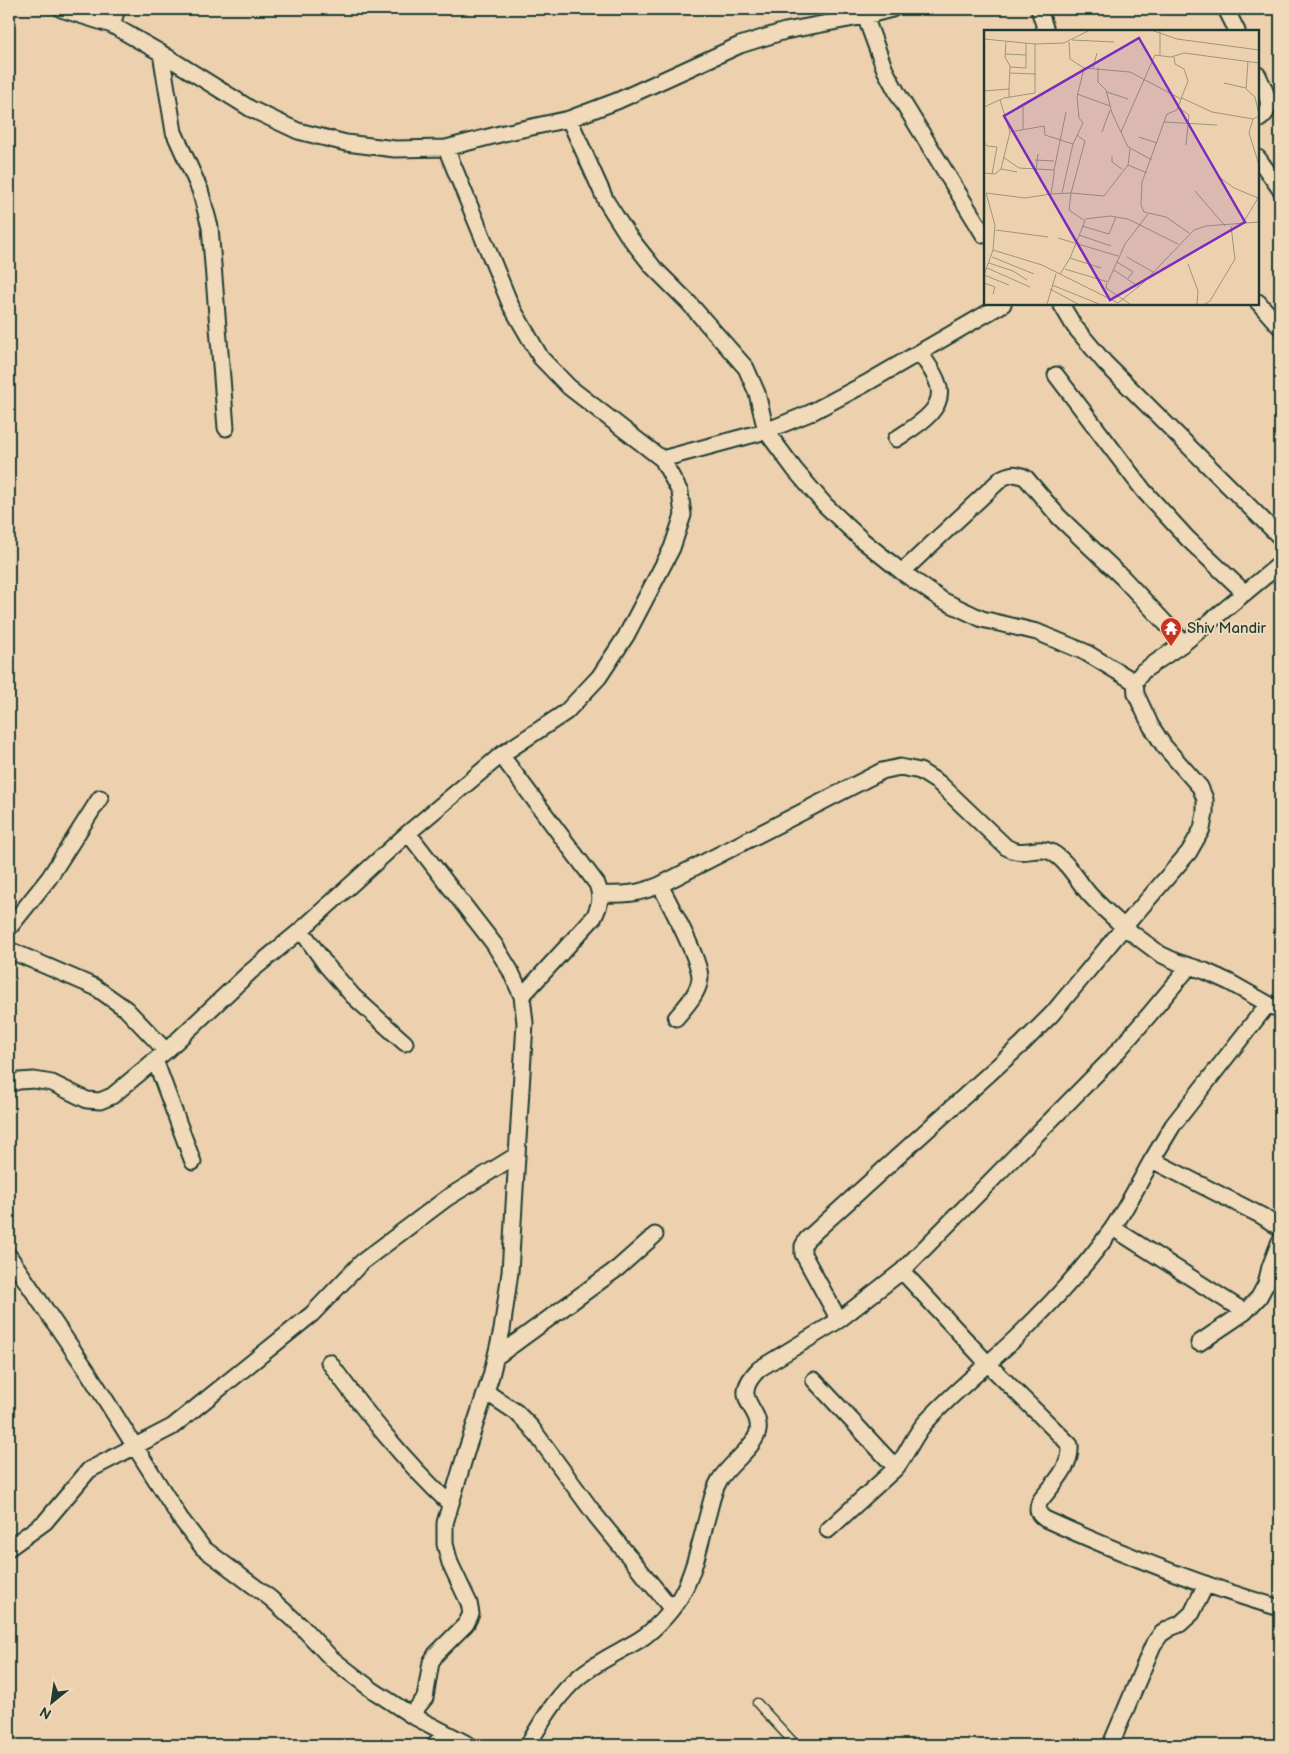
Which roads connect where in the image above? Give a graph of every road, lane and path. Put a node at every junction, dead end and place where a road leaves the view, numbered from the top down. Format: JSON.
{"nodes":[{"id":1,"x":61,"y":9,"type":"edge"},
{"id":2,"x":117,"y":9,"type":"edge"},
{"id":3,"x":892,"y":9,"type":"edge"},
{"id":4,"x":1039,"y":9,"type":"edge"},
{"id":5,"x":1226,"y":9,"type":"edge"},
{"id":6,"x":865,"y":16,"type":"junction"},
{"id":7,"x":112,"y":26,"type":"junction"},
{"id":8,"x":1046,"y":30,"type":"edge"},
{"id":9,"x":1236,"y":30,"type":"edge"},
{"id":10,"x":161,"y":53,"type":"junction"},
{"id":11,"x":1259,"y":78,"type":"edge"},
{"id":12,"x":569,"y":119,"type":"junction"},
{"id":13,"x":1259,"y":119,"type":"edge"},
{"id":14,"x":446,"y":148,"type":"junction"},
{"id":15,"x":1259,"y":159,"type":"edge"},
{"id":16,"x":1280,"y":190,"type":"edge"},
{"id":17,"x":984,"y":235,"type":"edge"},
{"id":18,"x":1259,"y":303,"type":"edge"},
{"id":19,"x":1000,"y":305,"type":"edge"},
{"id":20,"x":1063,"y":305,"type":"edge"},
{"id":21,"x":1280,"y":327,"type":"edge"},
{"id":22,"x":920,"y":353,"type":"junction"},
{"id":23,"x":1056,"y":375,"type":"dead end"},
{"id":24,"x":226,"y":428,"type":"dead end"},
{"id":25,"x":766,"y":431,"type":"junction"},
{"id":26,"x":896,"y":440,"type":"dead end"},
{"id":27,"x":662,"y":459,"type":"junction"},
{"id":28,"x":1280,"y":537,"type":"edge"},
{"id":29,"x":1280,"y":564,"type":"edge"},
{"id":30,"x":902,"y":572,"type":"junction"},
{"id":31,"x":1245,"y":593,"type":"junction"},
{"id":32,"x":1184,"y":643,"type":"junction"},
{"id":33,"x":1135,"y":682,"type":"junction"},
{"id":34,"x":501,"y":755,"type":"junction"},
{"id":35,"x":100,"y":798,"type":"dead end"},
{"id":36,"x":408,"y":833,"type":"junction"},
{"id":37,"x":660,"y":886,"type":"junction"},
{"id":38,"x":601,"y":894,"type":"junction"},
{"id":39,"x":1124,"y":927,"type":"junction"},
{"id":40,"x":9,"y":928,"type":"edge"},
{"id":41,"x":300,"y":930,"type":"junction"},
{"id":42,"x":9,"y":950,"type":"edge"},
{"id":43,"x":1189,"y":967,"type":"junction"},
{"id":44,"x":522,"y":996,"type":"junction"},
{"id":45,"x":1274,"y":1007,"type":"edge"},
{"id":46,"x":676,"y":1018,"type":"dead end"},
{"id":47,"x":405,"y":1043,"type":"dead end"},
{"id":48,"x":160,"y":1056,"type":"junction"},
{"id":49,"x":9,"y":1084,"type":"edge"},
{"id":50,"x":517,"y":1155,"type":"junction"},
{"id":51,"x":1152,"y":1160,"type":"junction"},
{"id":52,"x":193,"y":1162,"type":"dead end"},
{"id":53,"x":1113,"y":1228,"type":"junction"},
{"id":54,"x":1280,"y":1228,"type":"edge"},
{"id":55,"x":655,"y":1235,"type":"dead end"},
{"id":56,"x":1280,"y":1241,"type":"edge"},
{"id":57,"x":9,"y":1256,"type":"edge"},
{"id":58,"x":902,"y":1271,"type":"junction"},
{"id":59,"x":1245,"y":1312,"type":"junction"},
{"id":60,"x":839,"y":1320,"type":"junction"},
{"id":61,"x":1199,"y":1344,"type":"dead end"},
{"id":62,"x":496,"y":1357,"type":"junction"},
{"id":63,"x":329,"y":1362,"type":"dead end"},
{"id":64,"x":988,"y":1364,"type":"junction"},
{"id":65,"x":814,"y":1380,"type":"dead end"},
{"id":66,"x":486,"y":1392,"type":"junction"},
{"id":67,"x":134,"y":1446,"type":"junction"},
{"id":68,"x":896,"y":1468,"type":"junction"},
{"id":69,"x":450,"y":1504,"type":"junction"},
{"id":70,"x":828,"y":1530,"type":"dead end"},
{"id":71,"x":9,"y":1548,"type":"edge"},
{"id":72,"x":1206,"y":1584,"type":"junction"},
{"id":73,"x":671,"y":1608,"type":"junction"},
{"id":74,"x":1280,"y":1608,"type":"edge"},
{"id":75,"x":757,"y":1703,"type":"dead end"},
{"id":76,"x":411,"y":1715,"type":"junction"},
{"id":77,"x":446,"y":1733,"type":"junction"},
{"id":78,"x":1111,"y":1744,"type":"edge"},
{"id":79,"x":434,"y":1745,"type":"edge"},
{"id":80,"x":469,"y":1745,"type":"edge"},
{"id":81,"x":528,"y":1745,"type":"edge"},
{"id":82,"x":796,"y":1745,"type":"edge"}],
"edges":[{"from":1,"to":7,"type":"street"},
{"from":2,"to":7,"type":"street"},
{"from":3,"to":6,"type":"street"},
{"from":4,"to":8,"type":"street"},
{"from":5,"to":9,"type":"street"},
{"from":6,"to":12,"type":"street"},
{"from":6,"to":17,"type":"street"},
{"from":7,"to":10,"type":"street"},
{"from":10,"to":14,"type":"street"},
{"from":10,"to":24,"type":"street"},
{"from":11,"to":13,"type":"street"},
{"from":12,"to":14,"type":"street"},
{"from":12,"to":25,"type":"street"},
{"from":14,"to":27,"type":"street"},
{"from":15,"to":16,"type":"street"},
{"from":18,"to":21,"type":"street"},
{"from":19,"to":22,"type":"street"},
{"from":20,"to":28,"type":"street"},
{"from":22,"to":25,"type":"street"},
{"from":22,"to":26,"type":"street"},
{"from":23,"to":31,"type":"street"},
{"from":25,"to":27,"type":"street"},
{"from":25,"to":30,"type":"street"},
{"from":27,"to":34,"type":"street"},
{"from":29,"to":31,"type":"street"},
{"from":30,"to":32,"type":"street"},
{"from":30,"to":33,"type":"street"},
{"from":31,"to":32,"type":"street"},
{"from":32,"to":33,"type":"street"},
{"from":33,"to":39,"type":"street"},
{"from":34,"to":36,"type":"street"},
{"from":34,"to":38,"type":"street"},
{"from":35,"to":40,"type":"street"},
{"from":36,"to":41,"type":"street"},
{"from":36,"to":44,"type":"street"},
{"from":37,"to":38,"type":"street"},
{"from":37,"to":39,"type":"street"},
{"from":37,"to":46,"type":"street"},
{"from":38,"to":44,"type":"street"},
{"from":39,"to":43,"type":"street"},
{"from":39,"to":60,"type":"street"},
{"from":41,"to":47,"type":"street"},
{"from":41,"to":48,"type":"street"},
{"from":42,"to":48,"type":"street"},
{"from":43,"to":45,"type":"street"},
{"from":43,"to":58,"type":"street"},
{"from":44,"to":50,"type":"street"},
{"from":45,"to":51,"type":"street"},
{"from":48,"to":49,"type":"street"},
{"from":48,"to":52,"type":"street"},
{"from":50,"to":62,"type":"street"},
{"from":50,"to":67,"type":"street"},
{"from":51,"to":53,"type":"street"},
{"from":51,"to":54,"type":"street"},
{"from":53,"to":59,"type":"street"},
{"from":53,"to":64,"type":"street"},
{"from":55,"to":62,"type":"street"},
{"from":56,"to":59,"type":"street"},
{"from":57,"to":67,"type":"street"},
{"from":58,"to":60,"type":"street"},
{"from":58,"to":64,"type":"street"},
{"from":59,"to":61,"type":"street"},
{"from":60,"to":73,"type":"street"},
{"from":62,"to":66,"type":"street"},
{"from":63,"to":69,"type":"street"},
{"from":64,"to":68,"type":"street"},
{"from":64,"to":72,"type":"street"},
{"from":65,"to":68,"type":"street"},
{"from":66,"to":69,"type":"street"},
{"from":66,"to":73,"type":"street"},
{"from":67,"to":71,"type":"street"},
{"from":67,"to":76,"type":"street"},
{"from":68,"to":70,"type":"street"},
{"from":69,"to":76,"type":"street"},
{"from":72,"to":74,"type":"street"},
{"from":72,"to":78,"type":"street"},
{"from":73,"to":81,"type":"street"},
{"from":75,"to":82,"type":"lane"},
{"from":76,"to":77,"type":"street"},
{"from":77,"to":79,"type":"street"},
{"from":77,"to":80,"type":"street"}]}
